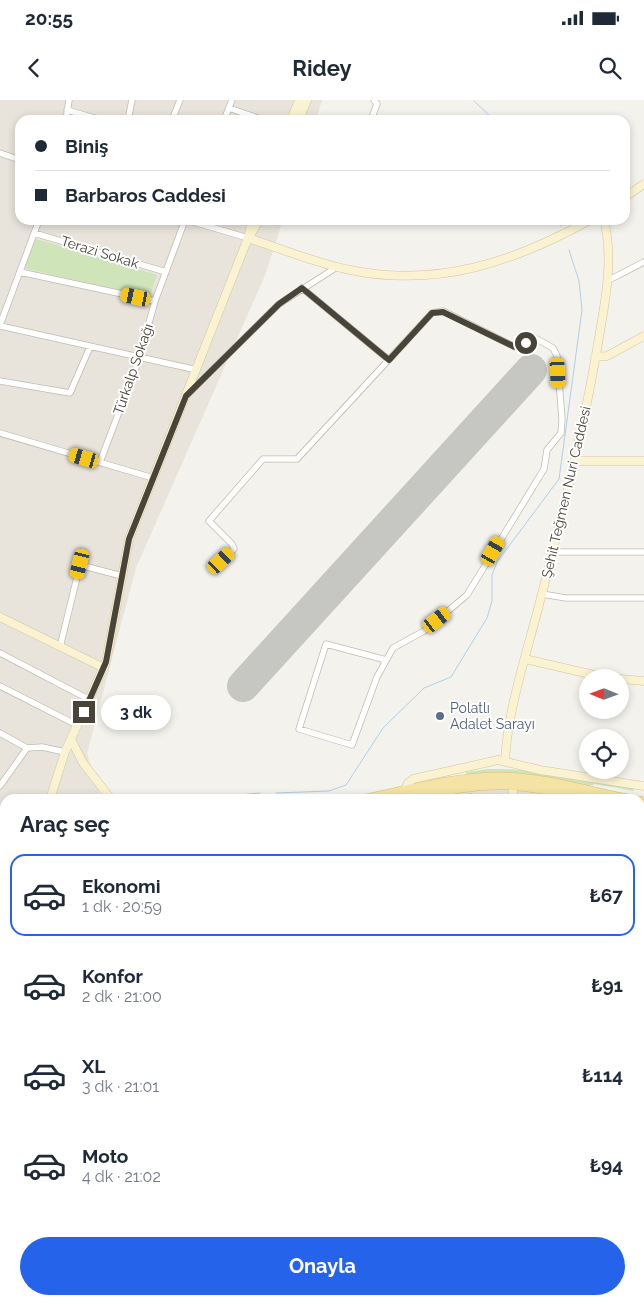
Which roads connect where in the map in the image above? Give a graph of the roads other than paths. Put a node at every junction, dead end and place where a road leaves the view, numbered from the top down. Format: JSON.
{"nodes":[{"id":1,"x":69,"y":100,"type":"edge"},
{"id":2,"x":132,"y":100,"type":"edge"},
{"id":3,"x":180,"y":100,"type":"edge"},
{"id":4,"x":232,"y":100,"type":"edge"},
{"id":5,"x":299,"y":100,"type":"edge"},
{"id":6,"x":307,"y":100,"type":"edge"},
{"id":7,"x":374,"y":100,"type":"edge"},
{"id":8,"x":229,"y":108,"type":"junction"},
{"id":9,"x":68,"y":110,"type":"junction"},
{"id":10,"x":67,"y":115,"type":"edge"},
{"id":11,"x":84,"y":115,"type":"edge"},
{"id":12,"x":129,"y":115,"type":"edge"},
{"id":13,"x":174,"y":115,"type":"edge"},
{"id":14,"x":226,"y":115,"type":"edge"},
{"id":15,"x":248,"y":115,"type":"edge"},
{"id":16,"x":293,"y":115,"type":"edge"},
{"id":17,"x":301,"y":115,"type":"edge"},
{"id":18,"x":373,"y":115,"type":"edge"},
{"id":19,"x":0,"y":152,"type":"edge"},
{"id":20,"x":15,"y":158,"type":"edge"},
{"id":21,"x":644,"y":184,"type":"edge"},
{"id":22,"x":630,"y":194,"type":"edge"},
{"id":23,"x":37,"y":225,"type":"edge"},
{"id":24,"x":184,"y":225,"type":"edge"},
{"id":25,"x":203,"y":225,"type":"edge"},
{"id":26,"x":251,"y":225,"type":"edge"},
{"id":27,"x":256,"y":225,"type":"edge"},
{"id":28,"x":579,"y":225,"type":"edge"},
{"id":29,"x":605,"y":225,"type":"edge"},
{"id":30,"x":34,"y":233,"type":"junction"},
{"id":31,"x":248,"y":238,"type":"junction"},
{"id":32,"x":644,"y":262,"type":"edge"},
{"id":33,"x":337,"y":268,"type":"junction"},
{"id":34,"x":20,"y":272,"type":"junction"},
{"id":35,"x":166,"y":272,"type":"junction"},
{"id":36,"x":607,"y":281,"type":"junction"},
{"id":37,"x":302,"y":288,"type":"junction"},
{"id":38,"x":155,"y":301,"type":"junction"},
{"id":39,"x":0,"y":325,"type":"edge"},
{"id":40,"x":644,"y":336,"type":"edge"},
{"id":41,"x":90,"y":347,"type":"junction"},
{"id":42,"x":139,"y":358,"type":"junction"},
{"id":43,"x":595,"y":358,"type":"junction"},
{"id":44,"x":389,"y":360,"type":"junction"},
{"id":45,"x":197,"y":370,"type":"junction"},
{"id":46,"x":0,"y":381,"type":"edge"},
{"id":47,"x":186,"y":396,"type":"junction"},
{"id":48,"x":0,"y":433,"type":"edge"},
{"id":49,"x":297,"y":459,"type":"junction"},
{"id":50,"x":267,"y":460,"type":"dead end"},
{"id":51,"x":575,"y":461,"type":"junction"},
{"id":52,"x":644,"y":461,"type":"edge"},
{"id":53,"x":100,"y":462,"type":"junction"},
{"id":54,"x":153,"y":478,"type":"junction"},
{"id":55,"x":553,"y":552,"type":"junction"},
{"id":56,"x":644,"y":552,"type":"edge"},
{"id":57,"x":216,"y":566,"type":"dead end"},
{"id":58,"x":122,"y":576,"type":"junction"},
{"id":59,"x":542,"y":594,"type":"junction"},
{"id":60,"x":644,"y":598,"type":"edge"},
{"id":61,"x":0,"y":617,"type":"edge"},
{"id":62,"x":60,"y":647,"type":"junction"},
{"id":63,"x":0,"y":653,"type":"edge"},
{"id":64,"x":386,"y":660,"type":"junction"},
{"id":65,"x":525,"y":660,"type":"junction"},
{"id":66,"x":104,"y":668,"type":"junction"},
{"id":67,"x":579,"y":672,"type":"edge"},
{"id":68,"x":629,"y":680,"type":"edge"},
{"id":69,"x":644,"y":681,"type":"edge"},
{"id":70,"x":0,"y":686,"type":"edge"},
{"id":71,"x":90,"y":700,"type":"junction"},
{"id":72,"x":77,"y":725,"type":"junction"},
{"id":73,"x":0,"y":733,"type":"edge"},
{"id":74,"x":71,"y":739,"type":"junction"},
{"id":75,"x":27,"y":748,"type":"junction"},
{"id":76,"x":65,"y":752,"type":"junction"},
{"id":77,"x":504,"y":761,"type":"junction"},
{"id":78,"x":513,"y":785,"type":"junction"},
{"id":79,"x":0,"y":786,"type":"edge"},
{"id":80,"x":471,"y":786,"type":"junction"},
{"id":81,"x":644,"y":786,"type":"edge"},
{"id":82,"x":52,"y":794,"type":"edge"},
{"id":83,"x":107,"y":794,"type":"edge"},
{"id":84,"x":405,"y":794,"type":"edge"},
{"id":85,"x":409,"y":794,"type":"edge"},
{"id":86,"x":412,"y":794,"type":"edge"},
{"id":87,"x":471,"y":794,"type":"edge"},
{"id":88,"x":513,"y":794,"type":"edge"},
{"id":89,"x":563,"y":794,"type":"edge"},
{"id":90,"x":600,"y":794,"type":"edge"}],
"edges":[{"from":1,"to":9,"type":"street"},
{"from":2,"to":12,"type":"street"},
{"from":3,"to":13,"type":"street"},
{"from":4,"to":8,"type":"street"},
{"from":5,"to":16,"type":"street"},
{"from":6,"to":17,"type":"street"},
{"from":7,"to":18,"type":"street"},
{"from":8,"to":14,"type":"street"},
{"from":8,"to":15,"type":"street"},
{"from":9,"to":10,"type":"street"},
{"from":9,"to":11,"type":"street"},
{"from":19,"to":20,"type":"street"},
{"from":21,"to":22,"type":"street"},
{"from":23,"to":30,"type":"street"},
{"from":24,"to":35,"type":"street","name":"Türkalp Sokağı"},
{"from":25,"to":31,"type":"street"},
{"from":26,"to":31,"type":"street"},
{"from":27,"to":31,"type":"street"},
{"from":28,"to":33,"type":"street"},
{"from":29,"to":36,"type":"street","name":"Şehit Teğmen Nuri Caddesi"},
{"from":30,"to":34,"type":"street"},
{"from":30,"to":35,"type":"street","name":"Terazi Sokak"},
{"from":31,"to":33,"type":"street"},
{"from":31,"to":45,"type":"street"},
{"from":32,"to":36,"type":"street"},
{"from":33,"to":37,"type":"street"},
{"from":34,"to":38,"type":"street"},
{"from":34,"to":39,"type":"street"},
{"from":35,"to":38,"type":"street","name":"Türkalp Sokağı"},
{"from":36,"to":43,"type":"street","name":"Şehit Teğmen Nuri Caddesi"},
{"from":37,"to":44,"type":"street"},
{"from":37,"to":47,"type":"street"},
{"from":38,"to":42,"type":"street","name":"Türkalp Sokağı"},
{"from":39,"to":41,"type":"street"},
{"from":40,"to":43,"type":"street"},
{"from":41,"to":42,"type":"street"},
{"from":41,"to":46,"type":"street"},
{"from":42,"to":45,"type":"street"},
{"from":42,"to":53,"type":"street","name":"Türkalp Sokağı"},
{"from":43,"to":51,"type":"street","name":"Şehit Teğmen Nuri Caddesi"},
{"from":44,"to":49,"type":"street"},
{"from":44,"to":64,"type":"street"},
{"from":45,"to":47,"type":"street"},
{"from":47,"to":54,"type":"street"},
{"from":48,"to":53,"type":"street"},
{"from":49,"to":50,"type":"street"},
{"from":49,"to":57,"type":"street"},
{"from":51,"to":52,"type":"street"},
{"from":51,"to":55,"type":"street","name":"Şehit Teğmen Nuri Caddesi"},
{"from":53,"to":54,"type":"street"},
{"from":54,"to":58,"type":"street"},
{"from":55,"to":56,"type":"street"},
{"from":55,"to":59,"type":"street","name":"Şehit Teğmen Nuri Caddesi"},
{"from":58,"to":62,"type":"street"},
{"from":58,"to":66,"type":"street"},
{"from":59,"to":60,"type":"street"},
{"from":59,"to":65,"type":"street","name":"Şehit Teğmen Nuri Caddesi"},
{"from":61,"to":62,"type":"street"},
{"from":62,"to":66,"type":"street"},
{"from":63,"to":71,"type":"street"},
{"from":64,"to":64,"type":"street"},
{"from":65,"to":67,"type":"street"},
{"from":65,"to":77,"type":"street","name":"Şehit Teğmen Nuri Caddesi"},
{"from":66,"to":71,"type":"street"},
{"from":68,"to":69,"type":"street"},
{"from":70,"to":72,"type":"street"},
{"from":71,"to":72,"type":"street"},
{"from":72,"to":74,"type":"street"},
{"from":73,"to":75,"type":"street"},
{"from":74,"to":76,"type":"street"},
{"from":74,"to":83,"type":"street"},
{"from":75,"to":76,"type":"street"},
{"from":75,"to":79,"type":"street"},
{"from":76,"to":82,"type":"street"},
{"from":77,"to":81,"type":"street"},
{"from":77,"to":84,"type":"street"},
{"from":78,"to":80,"type":"main road"},
{"from":78,"to":88,"type":"street"},
{"from":78,"to":89,"type":"main road"},
{"from":80,"to":86,"type":"main road"},
{"from":80,"to":87,"type":"street"},
{"from":85,"to":90,"type":"main road"}]}
